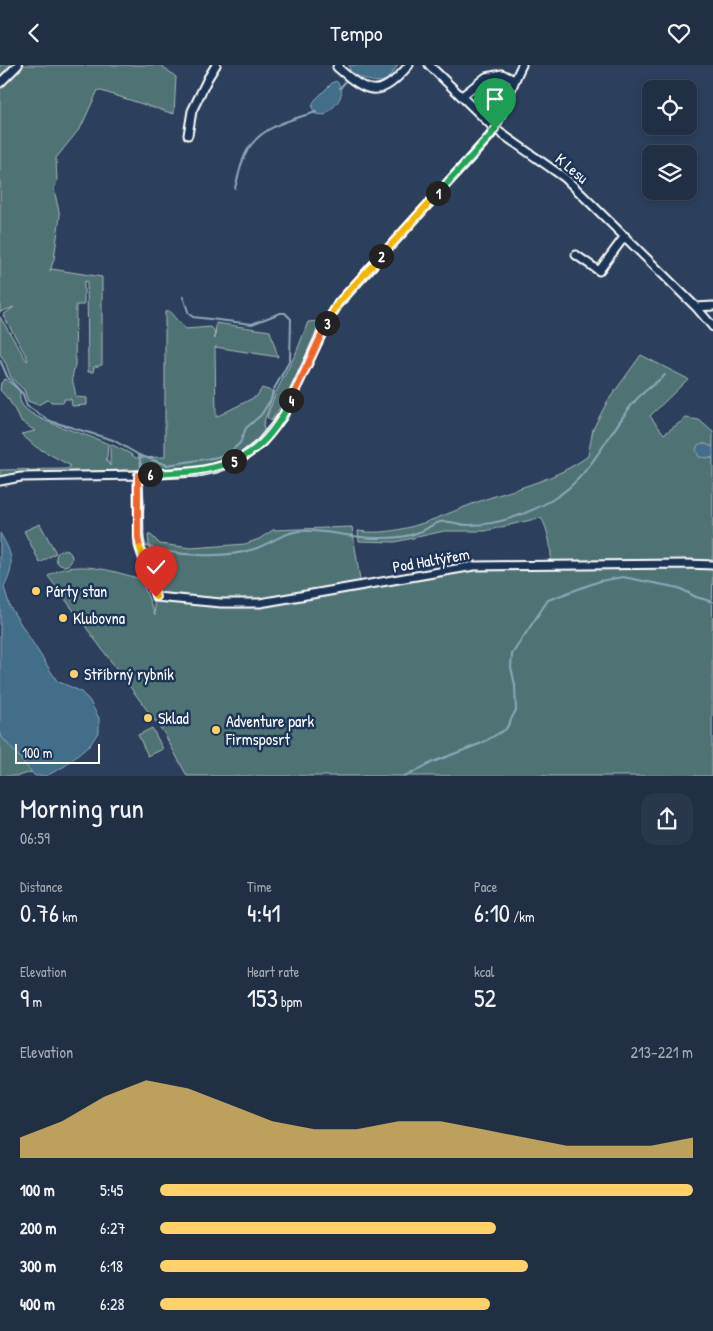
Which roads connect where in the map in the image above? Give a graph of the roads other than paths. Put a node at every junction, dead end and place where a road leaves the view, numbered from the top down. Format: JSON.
{"nodes":[{"id":1,"x":18,"y":65,"type":"edge"},
{"id":2,"x":216,"y":65,"type":"edge"},
{"id":3,"x":339,"y":65,"type":"edge"},
{"id":4,"x":409,"y":65,"type":"edge"},
{"id":5,"x":429,"y":65,"type":"edge"},
{"id":6,"x":522,"y":65,"type":"edge"},
{"id":7,"x":514,"y":80,"type":"junction"},
{"id":8,"x":0,"y":83,"type":"edge"},
{"id":9,"x":462,"y":96,"type":"junction"},
{"id":10,"x":495,"y":129,"type":"junction"},
{"id":11,"x":188,"y":135,"type":"dead end"},
{"id":12,"x":625,"y":236,"type":"junction"},
{"id":13,"x":576,"y":255,"type":"dead end"},
{"id":14,"x":713,"y":306,"type":"edge"},
{"id":15,"x":696,"y":307,"type":"junction"},
{"id":16,"x":713,"y":327,"type":"edge"},
{"id":17,"x":138,"y":475,"type":"junction"},
{"id":18,"x":0,"y":481,"type":"edge"},
{"id":19,"x":713,"y":565,"type":"edge"}],
"edges":[{"from":1,"to":8,"type":"street"},
{"from":2,"to":11,"type":"street"},
{"from":3,"to":4,"type":"street"},
{"from":5,"to":9,"type":"street","name":"K Lesu"},
{"from":6,"to":7,"type":"street"},
{"from":7,"to":9,"type":"street"},
{"from":7,"to":10,"type":"street"},
{"from":9,"to":10,"type":"street","name":"K Lesu"},
{"from":10,"to":12,"type":"street","name":"K Lesu"},
{"from":10,"to":17,"type":"street"},
{"from":12,"to":13,"type":"street"},
{"from":12,"to":15,"type":"street","name":"K Lesu"},
{"from":14,"to":15,"type":"street"},
{"from":15,"to":16,"type":"street","name":"K Lesu"},
{"from":17,"to":18,"type":"street"},
{"from":17,"to":19,"type":"street","name":"Pod Haltýřem"}]}
